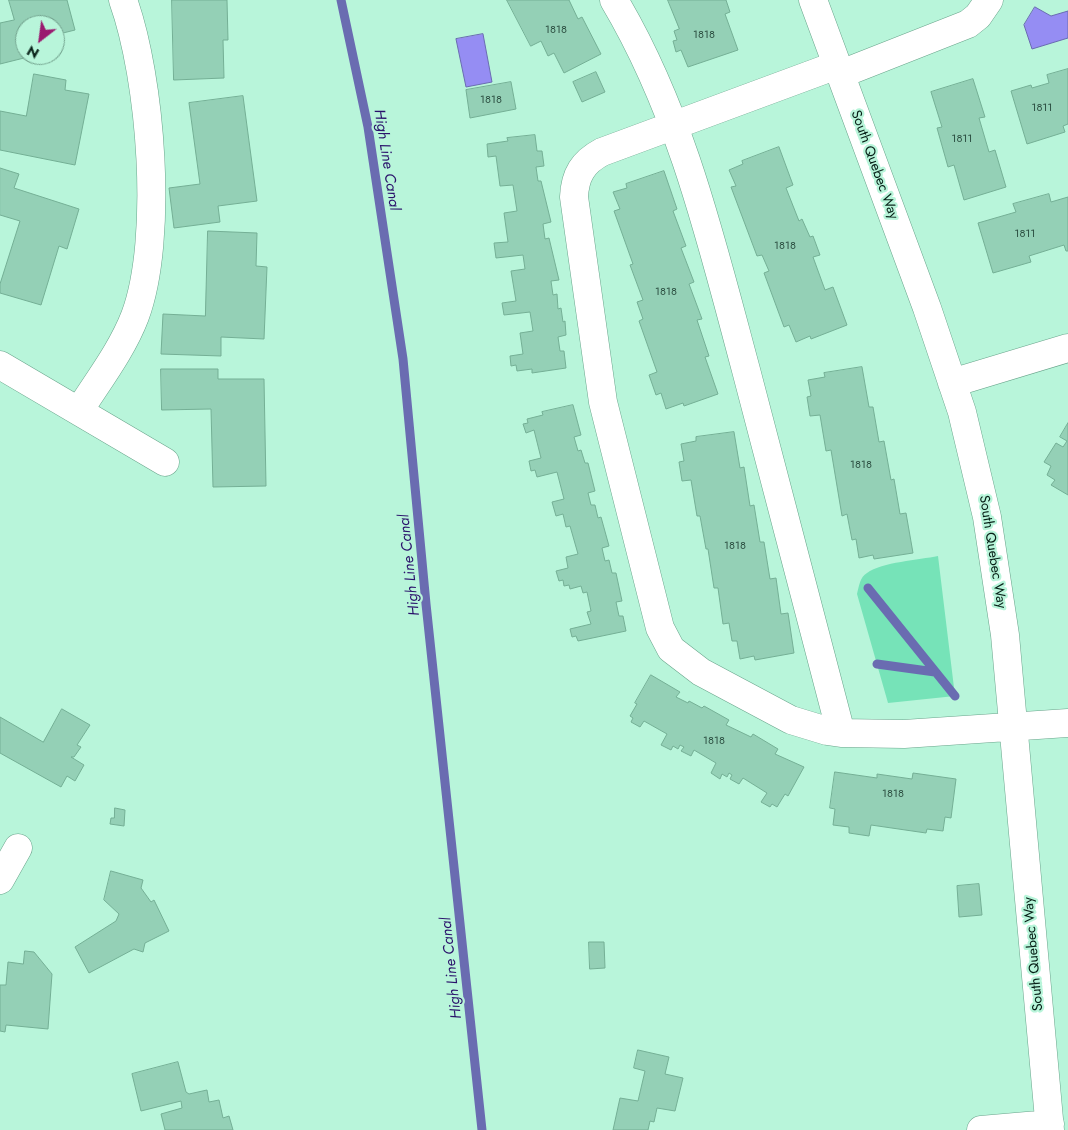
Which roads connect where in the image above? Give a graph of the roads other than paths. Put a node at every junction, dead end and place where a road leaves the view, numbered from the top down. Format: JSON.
{"nodes":[{"id":1,"x":123,"y":0,"type":"edge"},
{"id":2,"x":614,"y":0,"type":"edge"},
{"id":3,"x":813,"y":0,"type":"edge"},
{"id":4,"x":989,"y":0,"type":"edge"},
{"id":5,"x":839,"y":69,"type":"junction"},
{"id":6,"x":674,"y":127,"type":"junction"},
{"id":7,"x":1068,"y":348,"type":"edge"},
{"id":8,"x":0,"y":365,"type":"edge"},
{"id":9,"x":952,"y":383,"type":"junction"},
{"id":10,"x":79,"y":411,"type":"junction"},
{"id":11,"x":165,"y":462,"type":"dead end"},
{"id":12,"x":1068,"y":722,"type":"edge"},
{"id":13,"x":1014,"y":727,"type":"junction"},
{"id":14,"x":841,"y":733,"type":"junction"},
{"id":15,"x":18,"y":848,"type":"dead end"},
{"id":16,"x":0,"y":880,"type":"edge"},
{"id":17,"x":1050,"y":1127,"type":"edge"},
{"id":18,"x":981,"y":1130,"type":"edge"}],
"edges":[{"from":1,"to":10,"type":"street"},
{"from":2,"to":6,"type":"street"},
{"from":3,"to":5,"type":"street","name":"South Quebec Way"},
{"from":4,"to":5,"type":"street"},
{"from":5,"to":6,"type":"street"},
{"from":5,"to":9,"type":"street","name":"South Quebec Way"},
{"from":6,"to":14,"type":"street"},
{"from":6,"to":14,"type":"street"},
{"from":7,"to":9,"type":"street"},
{"from":8,"to":10,"type":"street"},
{"from":9,"to":13,"type":"street","name":"South Quebec Way"},
{"from":10,"to":11,"type":"street"},
{"from":12,"to":13,"type":"street"},
{"from":13,"to":14,"type":"street"},
{"from":13,"to":17,"type":"street","name":"South Quebec Way"},
{"from":15,"to":16,"type":"street"},
{"from":17,"to":18,"type":"street"}]}
